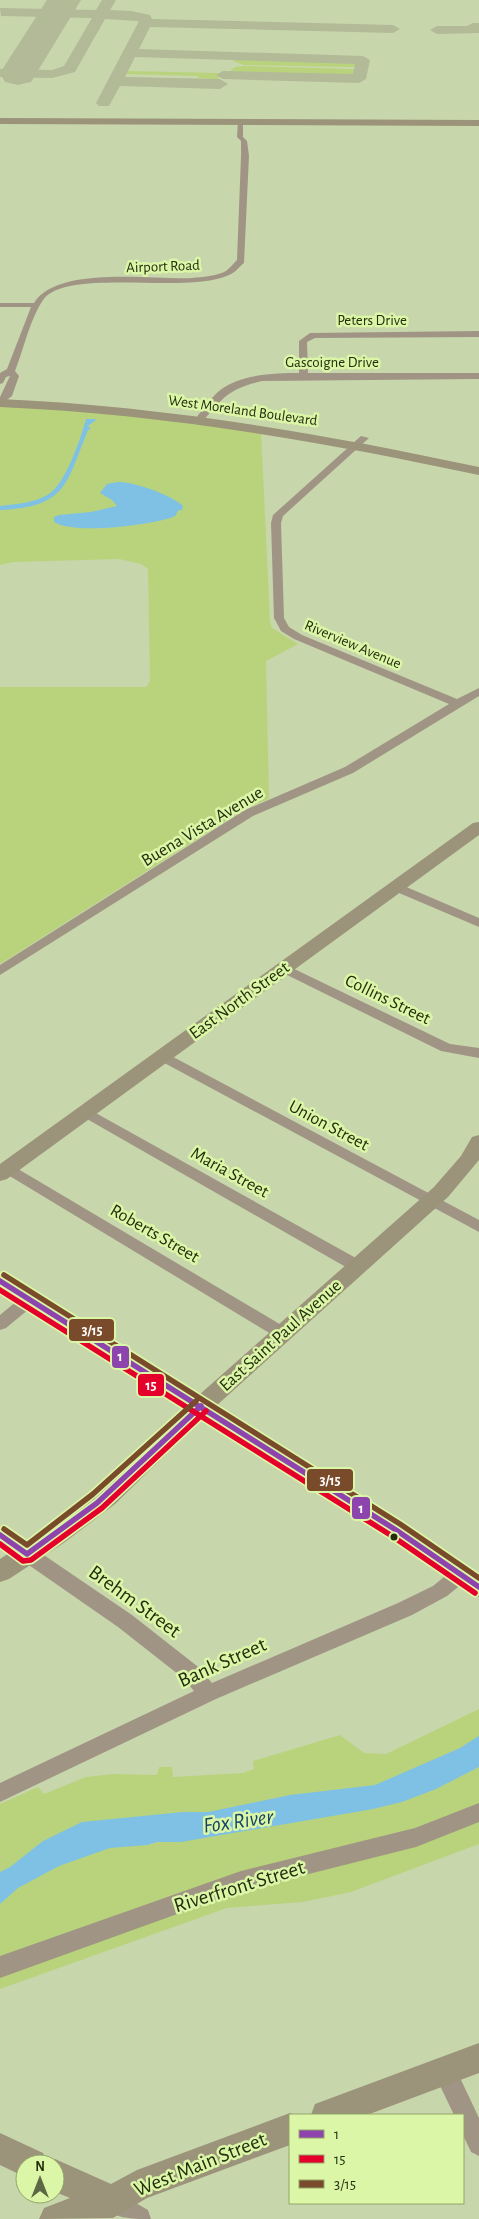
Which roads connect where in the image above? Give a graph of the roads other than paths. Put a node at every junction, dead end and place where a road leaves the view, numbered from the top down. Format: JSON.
{"nodes":[{"id":1,"x":0,"y":121,"type":"edge"},
{"id":2,"x":479,"y":123,"type":"edge"},
{"id":3,"x":246,"y":130,"type":"junction"},
{"id":4,"x":0,"y":305,"type":"edge"},
{"id":5,"x":36,"y":307,"type":"junction"},
{"id":6,"x":0,"y":310,"type":"edge"},
{"id":7,"x":479,"y":334,"type":"edge"},
{"id":8,"x":11,"y":370,"type":"junction"},
{"id":9,"x":304,"y":376,"type":"junction"},
{"id":10,"x":479,"y":376,"type":"edge"},
{"id":11,"x":0,"y":381,"type":"edge"},
{"id":12,"x":2,"y":399,"type":"edge"},
{"id":13,"x":203,"y":415,"type":"junction"},
{"id":14,"x":361,"y":441,"type":"junction"},
{"id":15,"x":479,"y":462,"type":"edge"},
{"id":16,"x":479,"y":471,"type":"edge"},
{"id":17,"x":479,"y":691,"type":"edge"},
{"id":18,"x":458,"y":704,"type":"junction"},
{"id":19,"x":479,"y":827,"type":"edge"},
{"id":20,"x":397,"y":887,"type":"junction"},
{"id":21,"x":479,"y":923,"type":"edge"},
{"id":22,"x":284,"y":968,"type":"junction"},
{"id":23,"x":0,"y":971,"type":"edge"},
{"id":24,"x":479,"y":1053,"type":"edge"},
{"id":25,"x":162,"y":1056,"type":"junction"},
{"id":26,"x":85,"y":1112,"type":"junction"},
{"id":27,"x":479,"y":1142,"type":"edge"},
{"id":28,"x":4,"y":1171,"type":"edge"},
{"id":29,"x":430,"y":1201,"type":"junction"},
{"id":30,"x":479,"y":1227,"type":"edge"},
{"id":31,"x":357,"y":1266,"type":"junction"},
{"id":32,"x":0,"y":1281,"type":"edge"},
{"id":33,"x":29,"y":1300,"type":"junction"},
{"id":34,"x":0,"y":1324,"type":"edge"},
{"id":35,"x":282,"y":1332,"type":"junction"},
{"id":36,"x":201,"y":1406,"type":"junction"},
{"id":37,"x":0,"y":1535,"type":"edge"},
{"id":38,"x":27,"y":1554,"type":"junction"},
{"id":39,"x":0,"y":1572,"type":"edge"},
{"id":40,"x":470,"y":1580,"type":"edge"},
{"id":41,"x":209,"y":1694,"type":"junction"},
{"id":42,"x":0,"y":1793,"type":"edge"},
{"id":43,"x":479,"y":1812,"type":"edge"},
{"id":44,"x":0,"y":1967,"type":"edge"},
{"id":45,"x":479,"y":2058,"type":"edge"},
{"id":46,"x":445,"y":2071,"type":"junction"},
{"id":47,"x":329,"y":2114,"type":"edge"},
{"id":48,"x":289,"y":2129,"type":"edge"},
{"id":49,"x":479,"y":2144,"type":"edge"},
{"id":50,"x":0,"y":2149,"type":"edge"},
{"id":51,"x":15,"y":2156,"type":"edge"},
{"id":52,"x":65,"y":2181,"type":"edge"},
{"id":53,"x":114,"y":2210,"type":"edge"},
{"id":54,"x":55,"y":2219,"type":"edge"},
{"id":55,"x":139,"y":2219,"type":"edge"}],
"edges":[{"from":1,"to":3,"type":"street"},
{"from":2,"to":3,"type":"street"},
{"from":3,"to":5,"type":"street","name":"Airport Road"},
{"from":4,"to":5,"type":"street"},
{"from":5,"to":6,"type":"street"},
{"from":5,"to":8,"type":"street","name":"Airport Road"},
{"from":7,"to":9,"type":"street","name":"Peters Drive"},
{"from":8,"to":11,"type":"street","name":"Airport Road"},
{"from":8,"to":12,"type":"street","name":"Airport Road"},
{"from":9,"to":10,"type":"street","name":"Gascoigne Drive"},
{"from":9,"to":13,"type":"street","name":"Gascoigne Drive"},
{"from":12,"to":13,"type":"street","name":"West Moreland Boulevard"},
{"from":13,"to":14,"type":"street","name":"West Moreland Boulevard"},
{"from":14,"to":15,"type":"street","name":"West Moreland Boulevard"},
{"from":14,"to":16,"type":"street","name":"West Moreland Boulevard"},
{"from":14,"to":18,"type":"street","name":"Riverview Avenue"},
{"from":17,"to":18,"type":"street","name":"Buena Vista Avenue"},
{"from":18,"to":23,"type":"street","name":"Buena Vista Avenue"},
{"from":19,"to":20,"type":"street","name":"East North Street"},
{"from":20,"to":21,"type":"street"},
{"from":20,"to":22,"type":"street","name":"East North Street"},
{"from":22,"to":24,"type":"street","name":"Collins Street"},
{"from":22,"to":25,"type":"street","name":"East North Street"},
{"from":25,"to":26,"type":"street","name":"East North Street"},
{"from":25,"to":29,"type":"street","name":"Union Street"},
{"from":26,"to":28,"type":"street","name":"East North Street"},
{"from":26,"to":31,"type":"street","name":"Maria Street"},
{"from":27,"to":29,"type":"street","name":"East Saint Paul Avenue"},
{"from":28,"to":35,"type":"street","name":"Roberts Street"},
{"from":29,"to":30,"type":"street","name":"Union Street"},
{"from":29,"to":31,"type":"street","name":"East Saint Paul Avenue"},
{"from":31,"to":35,"type":"street","name":"East Saint Paul Avenue"},
{"from":32,"to":33,"type":"street"},
{"from":33,"to":34,"type":"street"},
{"from":33,"to":36,"type":"street"},
{"from":35,"to":36,"type":"street","name":"East Saint Paul Avenue"},
{"from":36,"to":38,"type":"street","name":"East Saint Paul Avenue"},
{"from":36,"to":40,"type":"street"},
{"from":37,"to":38,"type":"street","name":"Brehm Street"},
{"from":38,"to":39,"type":"street","name":"East Saint Paul Avenue"},
{"from":38,"to":41,"type":"street","name":"Brehm Street"},
{"from":40,"to":41,"type":"street","name":"Bank Street"},
{"from":41,"to":42,"type":"street","name":"Bank Street"},
{"from":43,"to":44,"type":"street","name":"Riverfront Street"},
{"from":45,"to":46,"type":"street"},
{"from":46,"to":47,"type":"street"},
{"from":46,"to":49,"type":"street"},
{"from":48,"to":53,"type":"street","name":"West Main Street"},
{"from":50,"to":51,"type":"street"},
{"from":52,"to":53,"type":"street"},
{"from":53,"to":54,"type":"street","name":"West Main Street"},
{"from":53,"to":55,"type":"street"}]}
